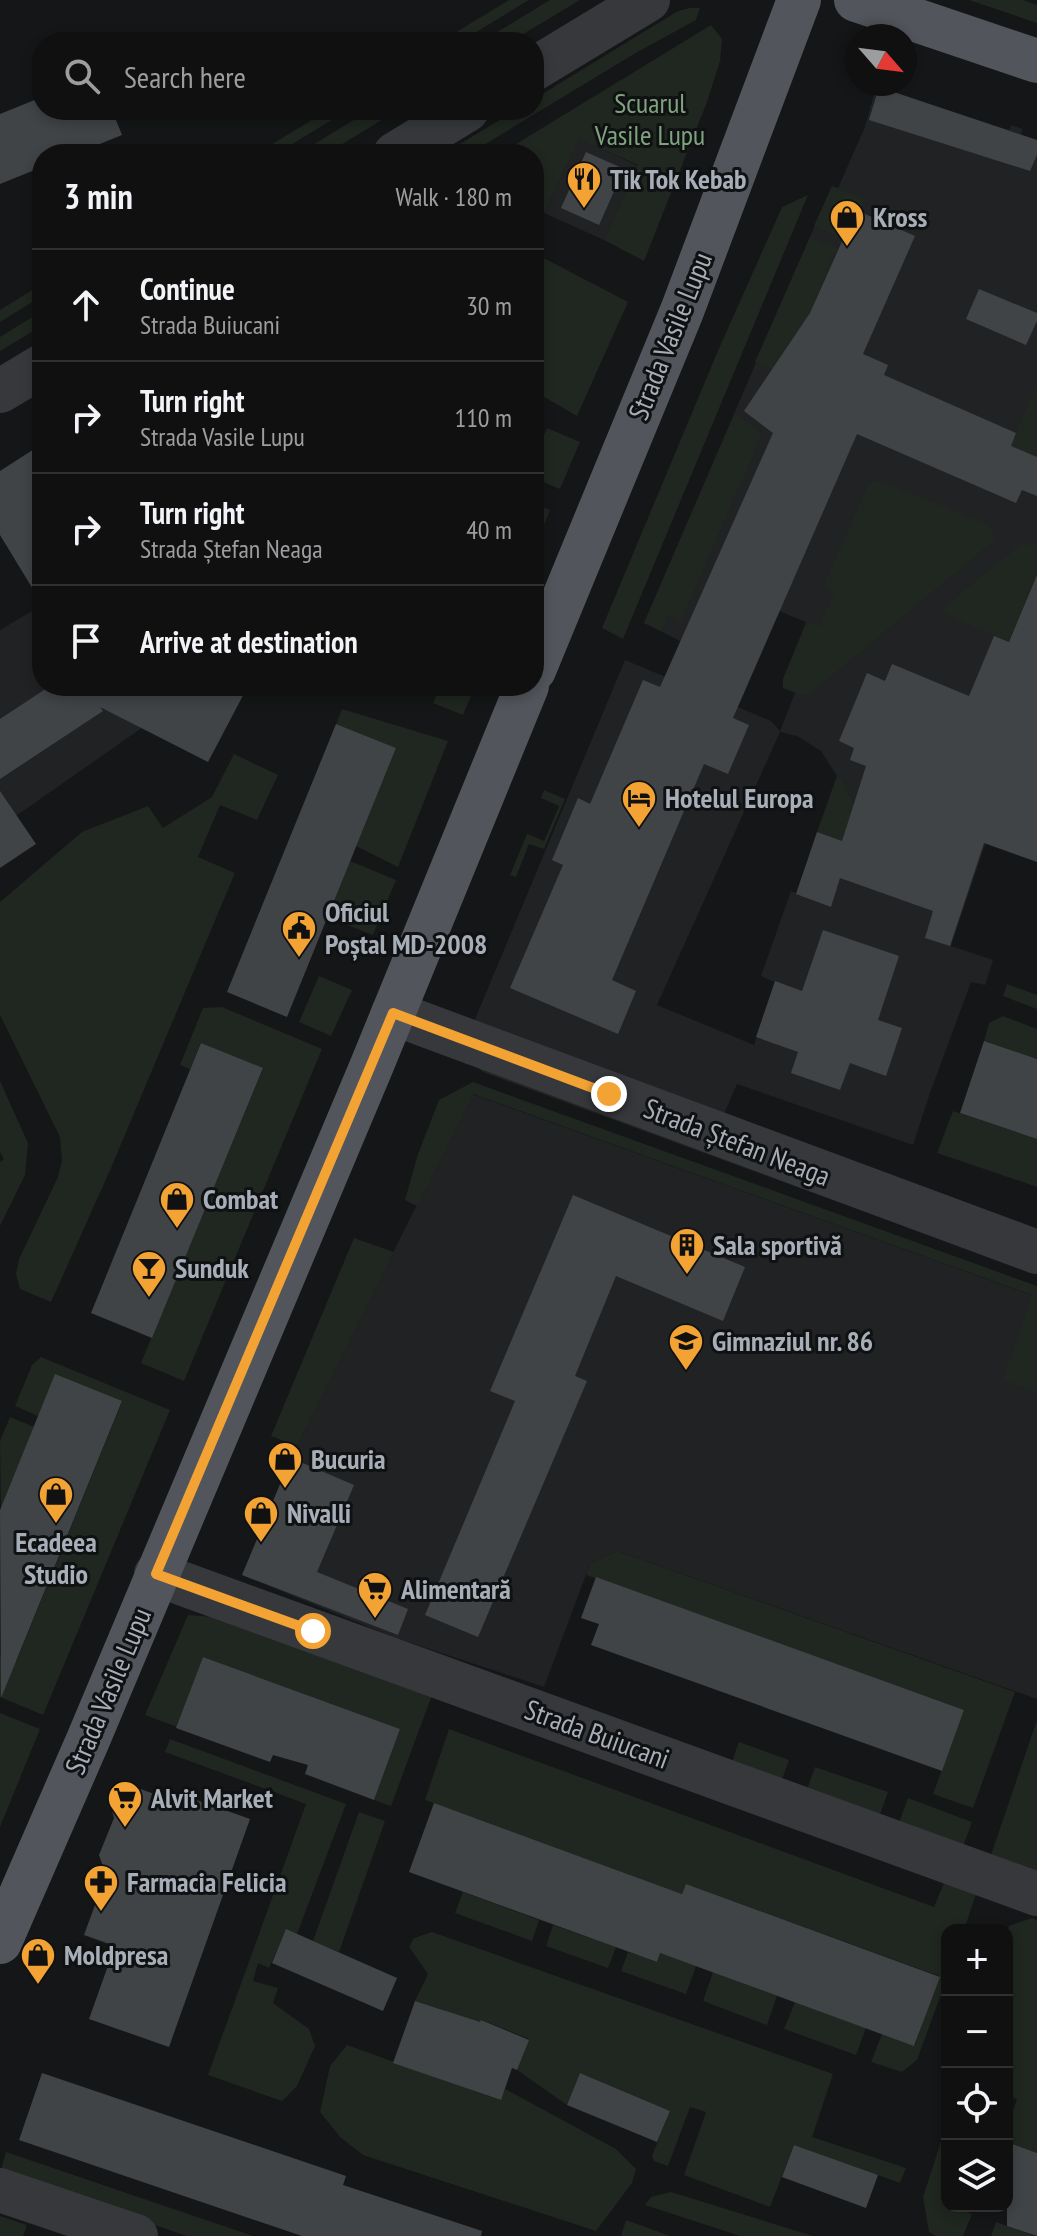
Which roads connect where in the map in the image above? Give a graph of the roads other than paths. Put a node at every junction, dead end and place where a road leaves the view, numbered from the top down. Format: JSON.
{"nodes":[{"id":1,"x":648,"y":0,"type":"edge"},
{"id":2,"x":799,"y":0,"type":"edge"},
{"id":3,"x":856,"y":0,"type":"edge"},
{"id":4,"x":1037,"y":61,"type":"edge"},
{"id":5,"x":544,"y":63,"type":"edge"},
{"id":6,"x":451,"y":120,"type":"edge"},
{"id":7,"x":411,"y":144,"type":"edge"},
{"id":8,"x":32,"y":372,"type":"edge"},
{"id":9,"x":0,"y":391,"type":"edge"},
{"id":10,"x":544,"y":646,"type":"edge"},
{"id":11,"x":523,"y":696,"type":"edge"},
{"id":12,"x":393,"y":1013,"type":"junction"},
{"id":13,"x":1037,"y":1252,"type":"edge"},
{"id":14,"x":156,"y":1574,"type":"junction"},
{"id":15,"x":1037,"y":1894,"type":"edge"},
{"id":16,"x":0,"y":1942,"type":"edge"},
{"id":17,"x":0,"y":2190,"type":"edge"},
{"id":18,"x":136,"y":2236,"type":"edge"}],
"edges":[{"from":1,"to":5,"type":"street"},
{"from":2,"to":10,"type":"main road","name":"Strada Vasile Lupu"},
{"from":3,"to":4,"type":"main road"},
{"from":6,"to":7,"type":"street"},
{"from":8,"to":9,"type":"street"},
{"from":11,"to":12,"type":"main road","name":"Strada Vasile Lupu"},
{"from":12,"to":13,"type":"street","name":"Strada Ștefan Neaga"},
{"from":12,"to":14,"type":"main road","name":"Strada Vasile Lupu"},
{"from":14,"to":15,"type":"street","name":"Strada Buiucani"},
{"from":14,"to":16,"type":"main road","name":"Strada Vasile Lupu"},
{"from":17,"to":18,"type":"street"}]}
